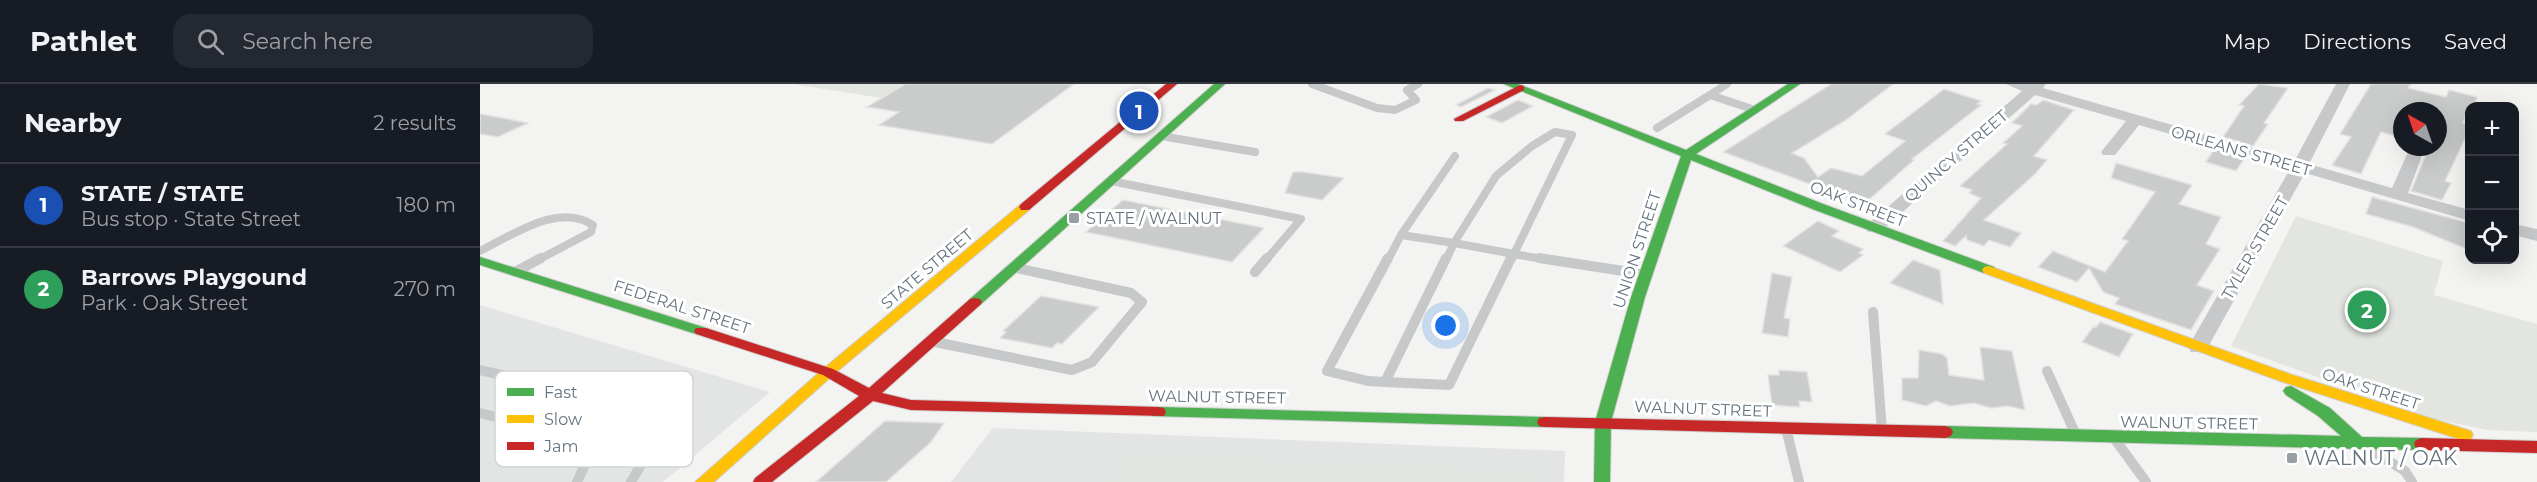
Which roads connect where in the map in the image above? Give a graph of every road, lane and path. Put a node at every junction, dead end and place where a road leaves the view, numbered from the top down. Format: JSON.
{"nodes":[{"id":1,"x":1172,"y":84,"type":"edge"},
{"id":2,"x":1220,"y":84,"type":"edge"},
{"id":3,"x":1312,"y":84,"type":"edge"},
{"id":4,"x":1418,"y":84,"type":"edge"},
{"id":5,"x":1727,"y":84,"type":"edge"},
{"id":6,"x":1795,"y":84,"type":"edge"},
{"id":7,"x":2013,"y":84,"type":"edge"},
{"id":8,"x":2343,"y":84,"type":"edge"},
{"id":9,"x":1514,"y":86,"type":"edge"},
{"id":10,"x":2036,"y":87,"type":"edge"},
{"id":11,"x":1710,"y":95,"type":"junction"},
{"id":12,"x":1755,"y":110,"type":"junction"},
{"id":13,"x":1459,"y":119,"type":"dead end"},
{"id":14,"x":2135,"y":120,"type":"junction"},
{"id":15,"x":1657,"y":128,"type":"dead end"},
{"id":16,"x":1161,"y":136,"type":"junction"},
{"id":17,"x":1096,"y":149,"type":"junction"},
{"id":18,"x":1255,"y":152,"type":"dead end"},
{"id":19,"x":2109,"y":152,"type":"dead end"},
{"id":20,"x":1140,"y":155,"type":"junction"},
{"id":21,"x":1687,"y":155,"type":"junction"},
{"id":22,"x":1455,"y":156,"type":"dead end"},
{"id":23,"x":2414,"y":156,"type":"dead end"},
{"id":24,"x":2300,"y":168,"type":"junction"},
{"id":25,"x":1111,"y":181,"type":"junction"},
{"id":26,"x":2398,"y":196,"type":"junction"},
{"id":27,"x":2465,"y":215,"type":"edge"},
{"id":28,"x":1874,"y":228,"type":"junction"},
{"id":29,"x":2519,"y":230,"type":"edge"},
{"id":30,"x":1401,"y":235,"type":"junction"},
{"id":31,"x":2537,"y":235,"type":"edge"},
{"id":32,"x":1454,"y":243,"type":"junction"},
{"id":33,"x":480,"y":251,"type":"edge"},
{"id":34,"x":1512,"y":255,"type":"junction"},
{"id":35,"x":480,"y":261,"type":"edge"},
{"id":36,"x":497,"y":266,"type":"junction"},
{"id":37,"x":1012,"y":267,"type":"junction"},
{"id":38,"x":515,"y":272,"type":"junction"},
{"id":39,"x":1255,"y":272,"type":"dead end"},
{"id":40,"x":480,"y":274,"type":"edge"},
{"id":41,"x":1646,"y":274,"type":"junction"},
{"id":42,"x":1873,"y":312,"type":"dead end"},
{"id":43,"x":930,"y":341,"type":"junction"},
{"id":44,"x":2198,"y":348,"type":"junction"},
{"id":45,"x":480,"y":370,"type":"edge"},
{"id":46,"x":2047,"y":371,"type":"dead end"},
{"id":47,"x":828,"y":372,"type":"junction"},
{"id":48,"x":495,"y":373,"type":"edge"},
{"id":49,"x":1385,"y":382,"type":"junction"},
{"id":50,"x":870,"y":395,"type":"junction"},
{"id":51,"x":480,"y":413,"type":"edge"},
{"id":52,"x":495,"y":417,"type":"edge"},
{"id":53,"x":1603,"y":422,"type":"junction"},
{"id":54,"x":1786,"y":428,"type":"junction"},
{"id":55,"x":1882,"y":431,"type":"junction"},
{"id":56,"x":2077,"y":437,"type":"junction"},
{"id":57,"x":2114,"y":438,"type":"junction"},
{"id":58,"x":2359,"y":443,"type":"junction"},
{"id":59,"x":2537,"y":447,"type":"edge"},
{"id":60,"x":584,"y":467,"type":"edge"},
{"id":61,"x":641,"y":467,"type":"edge"},
{"id":62,"x":578,"y":482,"type":"edge"},
{"id":63,"x":631,"y":482,"type":"edge"},
{"id":64,"x":703,"y":482,"type":"edge"},
{"id":65,"x":761,"y":482,"type":"edge"},
{"id":66,"x":1602,"y":482,"type":"edge"},
{"id":67,"x":1799,"y":482,"type":"edge"},
{"id":68,"x":2146,"y":482,"type":"edge"},
{"id":69,"x":2412,"y":482,"type":"edge"}],
"edges":[{"from":1,"to":17,"type":"main road","name":"STATE STREET"},
{"from":2,"to":16,"type":"main road"},
{"from":3,"to":4,"type":"lane"},
{"from":5,"to":11,"type":"lane"},
{"from":6,"to":12,"type":"main road"},
{"from":7,"to":10,"type":"street","name":"ORLEANS STREET"},
{"from":8,"to":24,"type":"street","name":"TYLER STREET"},
{"from":9,"to":13,"type":"main road"},
{"from":9,"to":21,"type":"main road","name":"OAK STREET"},
{"from":10,"to":14,"type":"street","name":"ORLEANS STREET"},
{"from":10,"to":28,"type":"street","name":"QUINCY STREET"},
{"from":11,"to":12,"type":"lane"},
{"from":11,"to":15,"type":"lane"},
{"from":12,"to":21,"type":"main road"},
{"from":14,"to":19,"type":"street"},
{"from":14,"to":24,"type":"street","name":"ORLEANS STREET"},
{"from":16,"to":18,"type":"lane"},
{"from":16,"to":20,"type":"main road"},
{"from":17,"to":20,"type":"main road"},
{"from":17,"to":47,"type":"main road","name":"STATE STREET"},
{"from":20,"to":25,"type":"main road"},
{"from":21,"to":28,"type":"main road","name":"OAK STREET"},
{"from":21,"to":41,"type":"main road","name":"UNION STREET"},
{"from":22,"to":30,"type":"lane"},
{"from":23,"to":26,"type":"street"},
{"from":24,"to":26,"type":"street","name":"ORLEANS STREET"},
{"from":24,"to":44,"type":"street","name":"TYLER STREET"},
{"from":25,"to":37,"type":"main road"},
{"from":25,"to":39,"type":"lane"},
{"from":26,"to":27,"type":"street","name":"ORLEANS STREET"},
{"from":28,"to":44,"type":"main road","name":"OAK STREET"},
{"from":29,"to":31,"type":"street"},
{"from":30,"to":32,"type":"lane"},
{"from":30,"to":49,"type":"lane"},
{"from":32,"to":34,"type":"lane"},
{"from":32,"to":34,"type":"lane"},
{"from":32,"to":49,"type":"lane"},
{"from":33,"to":38,"type":"lane"},
{"from":34,"to":41,"type":"lane"},
{"from":34,"to":49,"type":"lane"},
{"from":35,"to":36,"type":"main road","name":"FEDERAL STREET"},
{"from":36,"to":38,"type":"main road","name":"FEDERAL STREET"},
{"from":36,"to":40,"type":"lane"},
{"from":37,"to":43,"type":"main road"},
{"from":37,"to":43,"type":"lane"},
{"from":38,"to":47,"type":"main road","name":"FEDERAL STREET"},
{"from":41,"to":53,"type":"main road","name":"UNION STREET"},
{"from":42,"to":55,"type":"lane"},
{"from":43,"to":50,"type":"main road"},
{"from":44,"to":58,"type":"main road","name":"OAK STREET"},
{"from":44,"to":59,"type":"main road","name":"OAK STREET"},
{"from":45,"to":48,"type":"lane"},
{"from":46,"to":56,"type":"lane"},
{"from":47,"to":50,"type":"main road","name":"FEDERAL STREET"},
{"from":47,"to":64,"type":"main road","name":"STATE STREET"},
{"from":50,"to":53,"type":"main road","name":"WALNUT STREET"},
{"from":50,"to":65,"type":"main road"},
{"from":51,"to":52,"type":"lane"},
{"from":53,"to":54,"type":"main road","name":"WALNUT STREET"},
{"from":53,"to":66,"type":"main road","name":"UNION STREET"},
{"from":54,"to":55,"type":"main road","name":"WALNUT STREET"},
{"from":54,"to":67,"type":"lane"},
{"from":55,"to":56,"type":"main road","name":"WALNUT STREET"},
{"from":56,"to":57,"type":"main road","name":"WALNUT STREET"},
{"from":57,"to":58,"type":"main road","name":"WALNUT STREET"},
{"from":57,"to":68,"type":"lane"},
{"from":58,"to":59,"type":"main road","name":"WALNUT STREET"},
{"from":58,"to":69,"type":"lane"},
{"from":60,"to":62,"type":"lane"},
{"from":61,"to":63,"type":"lane"}]}
